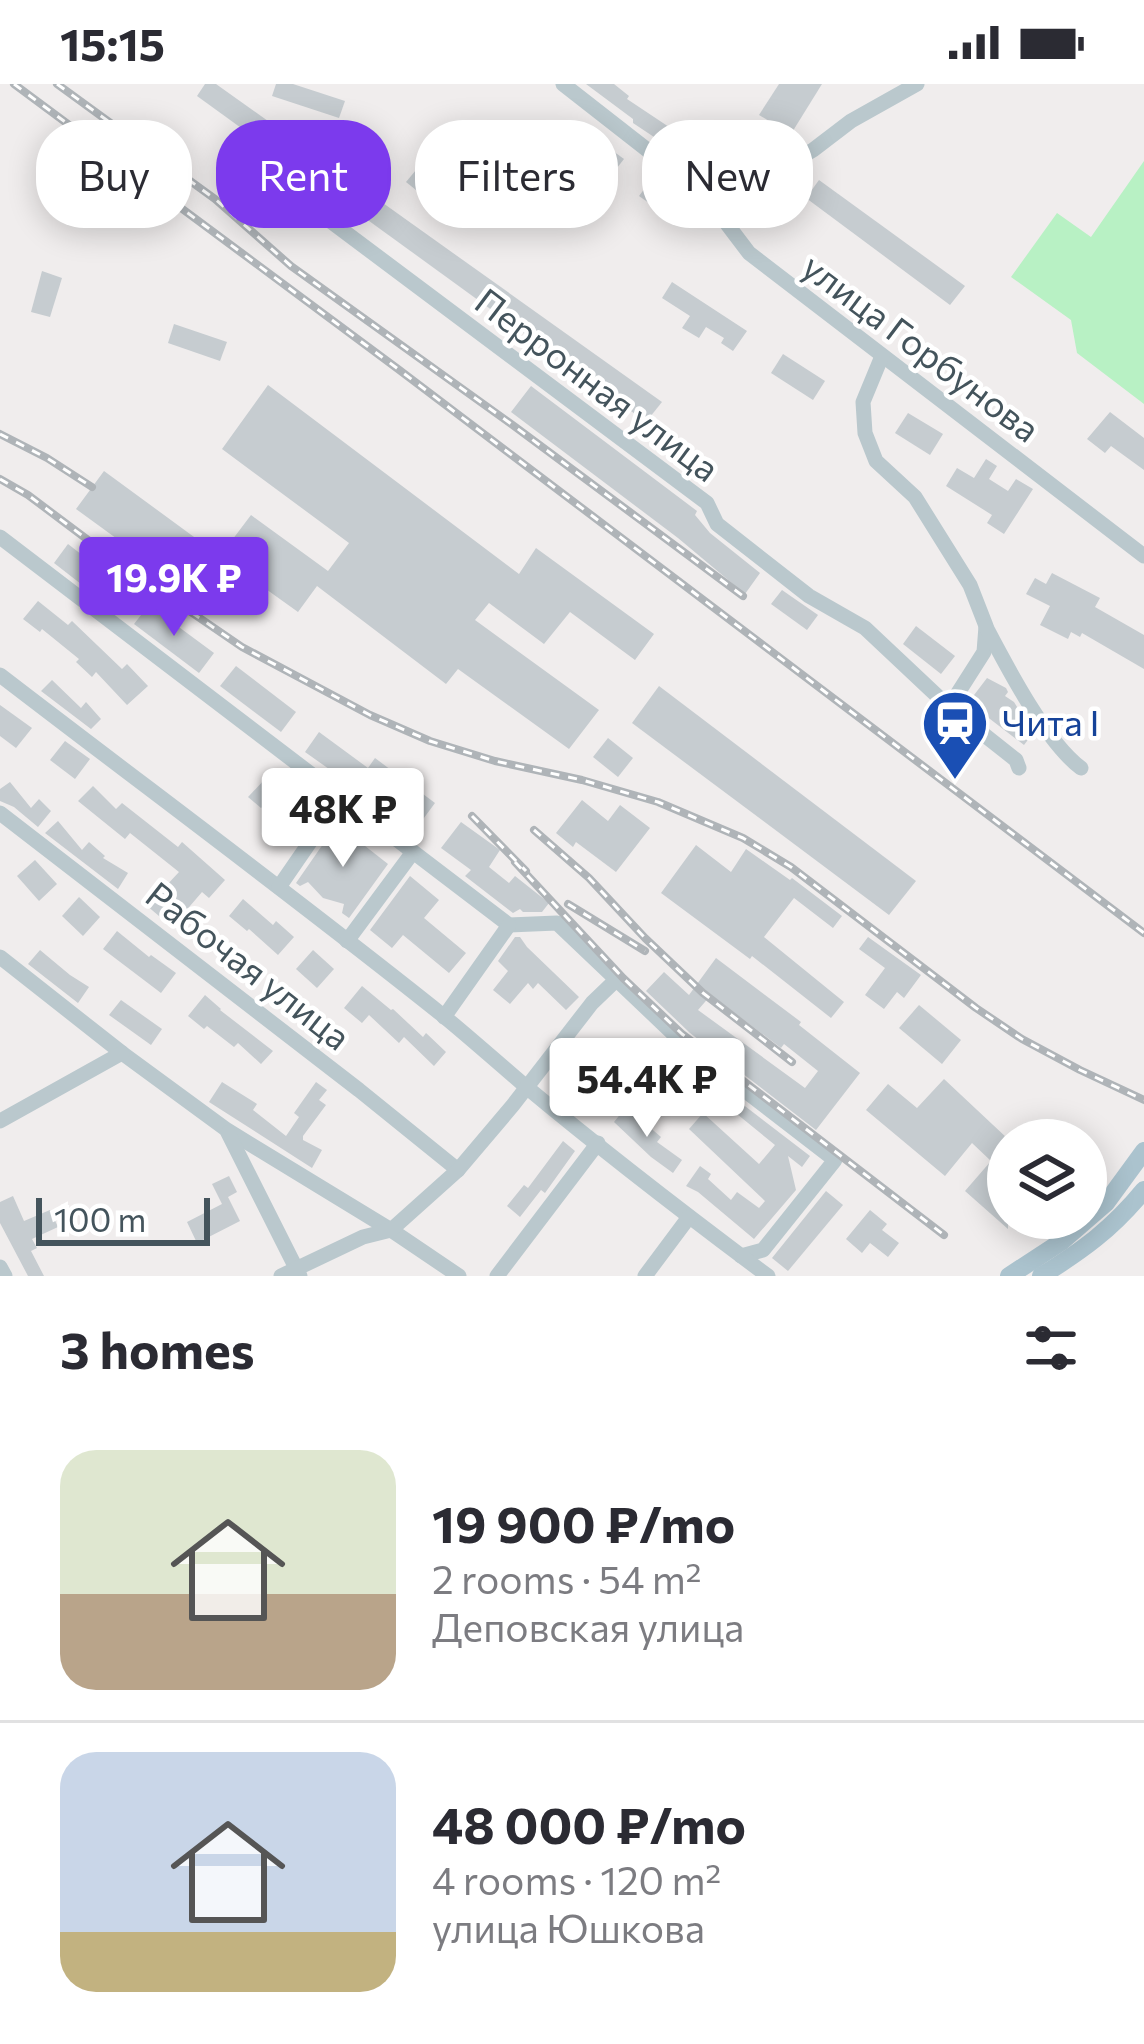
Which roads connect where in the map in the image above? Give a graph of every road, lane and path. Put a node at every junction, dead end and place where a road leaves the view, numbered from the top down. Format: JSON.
{"nodes":[{"id":1,"x":563,"y":84,"type":"edge"},
{"id":2,"x":917,"y":84,"type":"edge"},
{"id":3,"x":642,"y":146,"type":"edge"},
{"id":4,"x":813,"y":150,"type":"edge"},
{"id":5,"x":340,"y":228,"type":"edge"},
{"id":6,"x":731,"y":228,"type":"edge"},
{"id":7,"x":882,"y":356,"type":"junction"},
{"id":8,"x":0,"y":537,"type":"edge"},
{"id":9,"x":1144,"y":556,"type":"edge"},
{"id":10,"x":986,"y":626,"type":"junction"},
{"id":11,"x":0,"y":675,"type":"edge"},
{"id":12,"x":949,"y":707,"type":"junction"},
{"id":13,"x":1019,"y":768,"type":"dead end"},
{"id":14,"x":1081,"y":768,"type":"dead end"},
{"id":15,"x":340,"y":796,"type":"junction"},
{"id":16,"x":0,"y":813,"type":"edge"},
{"id":17,"x":413,"y":852,"type":"junction"},
{"id":18,"x":279,"y":887,"type":"junction"},
{"id":19,"x":508,"y":925,"type":"junction"},
{"id":20,"x":347,"y":941,"type":"junction"},
{"id":21,"x":0,"y":957,"type":"edge"},
{"id":22,"x":617,"y":979,"type":"junction"},
{"id":23,"x":444,"y":1017,"type":"junction"},
{"id":24,"x":122,"y":1053,"type":"junction"},
{"id":25,"x":527,"y":1087,"type":"junction"},
{"id":26,"x":0,"y":1120,"type":"edge"},
{"id":27,"x":227,"y":1130,"type":"junction"},
{"id":28,"x":598,"y":1143,"type":"junction"},
{"id":29,"x":1144,"y":1151,"type":"edge"},
{"id":30,"x":458,"y":1170,"type":"junction"},
{"id":31,"x":1144,"y":1190,"type":"edge"},
{"id":32,"x":689,"y":1216,"type":"junction"},
{"id":33,"x":391,"y":1230,"type":"junction"},
{"id":34,"x":741,"y":1256,"type":"junction"},
{"id":35,"x":0,"y":1267,"type":"edge"},
{"id":36,"x":293,"y":1274,"type":"edge"},
{"id":37,"x":5,"y":1276,"type":"edge"},
{"id":38,"x":459,"y":1276,"type":"edge"},
{"id":39,"x":497,"y":1276,"type":"edge"},
{"id":40,"x":645,"y":1276,"type":"edge"},
{"id":41,"x":768,"y":1276,"type":"edge"},
{"id":42,"x":1009,"y":1276,"type":"edge"},
{"id":43,"x":1041,"y":1276,"type":"edge"}],
"edges":[{"from":1,"to":3,"type":"street","name":"улица Горбунова"},
{"from":2,"to":4,"type":"street"},
{"from":5,"to":12,"type":"street","name":"Перронная улица"},
{"from":6,"to":7,"type":"street","name":"улица Горбунова"},
{"from":7,"to":9,"type":"street","name":"улица Горбунова"},
{"from":7,"to":10,"type":"street"},
{"from":8,"to":15,"type":"street"},
{"from":10,"to":12,"type":"street"},
{"from":10,"to":14,"type":"street"},
{"from":11,"to":18,"type":"street"},
{"from":12,"to":13,"type":"street","name":"Перронная улица"},
{"from":15,"to":17,"type":"street"},
{"from":15,"to":18,"type":"street"},
{"from":16,"to":30,"type":"street","name":"Рабочая улица"},
{"from":17,"to":19,"type":"street"},
{"from":17,"to":20,"type":"street"},
{"from":18,"to":20,"type":"street"},
{"from":19,"to":22,"type":"street"},
{"from":19,"to":23,"type":"street"},
{"from":20,"to":23,"type":"street"},
{"from":21,"to":24,"type":"street"},
{"from":22,"to":25,"type":"street"},
{"from":22,"to":34,"type":"street"},
{"from":23,"to":25,"type":"street"},
{"from":24,"to":26,"type":"street"},
{"from":24,"to":27,"type":"street"},
{"from":25,"to":28,"type":"street"},
{"from":25,"to":30,"type":"street"},
{"from":27,"to":33,"type":"street"},
{"from":27,"to":36,"type":"street"},
{"from":28,"to":32,"type":"street"},
{"from":28,"to":39,"type":"street"},
{"from":29,"to":42,"type":"main road"},
{"from":30,"to":33,"type":"street"},
{"from":31,"to":43,"type":"main road"},
{"from":32,"to":34,"type":"street"},
{"from":32,"to":40,"type":"street"},
{"from":33,"to":36,"type":"street"},
{"from":33,"to":38,"type":"street"},
{"from":34,"to":41,"type":"street"},
{"from":35,"to":37,"type":"street"}]}
